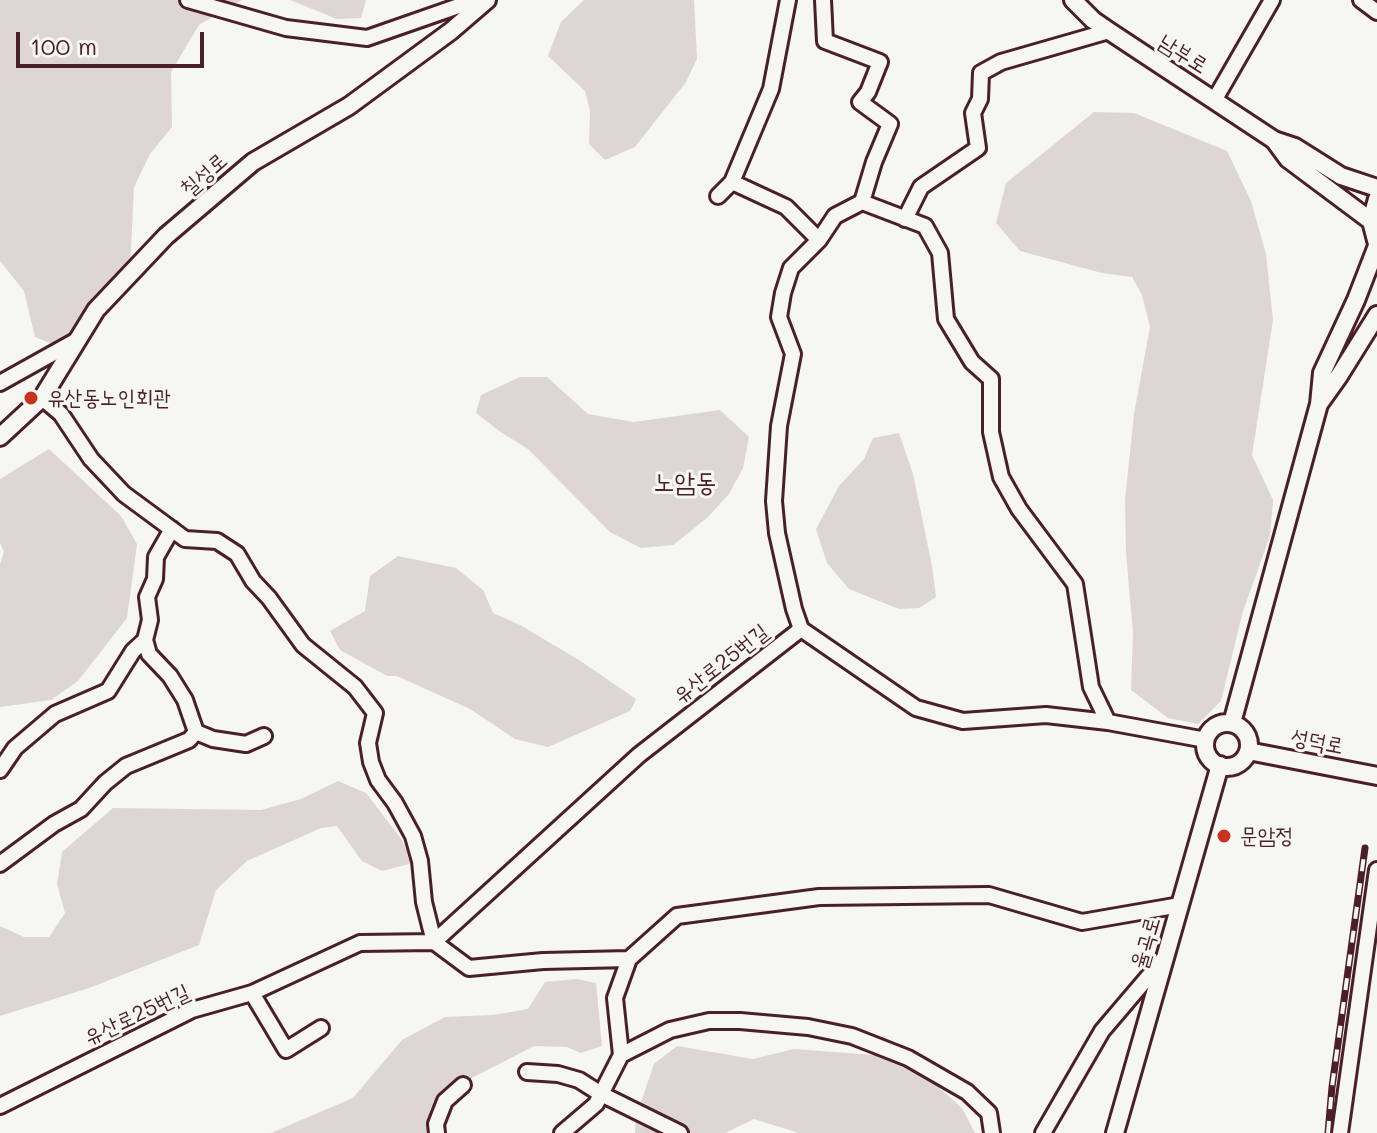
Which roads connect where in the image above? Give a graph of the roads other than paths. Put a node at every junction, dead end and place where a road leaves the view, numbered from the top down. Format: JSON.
{"nodes":[{"id":1,"x":188,"y":0,"type":"edge"},
{"id":2,"x":476,"y":0,"type":"edge"},
{"id":3,"x":487,"y":0,"type":"edge"},
{"id":4,"x":788,"y":0,"type":"edge"},
{"id":5,"x":823,"y":0,"type":"edge"},
{"id":6,"x":1073,"y":0,"type":"edge"},
{"id":7,"x":1272,"y":0,"type":"edge"},
{"id":8,"x":1361,"y":0,"type":"edge"},
{"id":9,"x":1377,"y":12,"type":"edge"},
{"id":10,"x":1109,"y":31,"type":"junction"},
{"id":11,"x":1215,"y":99,"type":"junction"},
{"id":12,"x":1274,"y":140,"type":"junction"},
{"id":13,"x":732,"y":182,"type":"junction"},
{"id":14,"x":1377,"y":188,"type":"edge"},
{"id":15,"x":718,"y":196,"type":"dead end"},
{"id":16,"x":1377,"y":199,"type":"edge"},
{"id":17,"x":862,"y":202,"type":"junction"},
{"id":18,"x":905,"y":219,"type":"junction"},
{"id":19,"x":1371,"y":221,"type":"junction"},
{"id":20,"x":819,"y":240,"type":"junction"},
{"id":21,"x":1377,"y":245,"type":"edge"},
{"id":22,"x":1377,"y":315,"type":"edge"},
{"id":23,"x":77,"y":340,"type":"junction"},
{"id":24,"x":0,"y":383,"type":"edge"},
{"id":25,"x":42,"y":398,"type":"junction"},
{"id":26,"x":1319,"y":404,"type":"junction"},
{"id":27,"x":0,"y":437,"type":"edge"},
{"id":28,"x":172,"y":529,"type":"junction"},
{"id":29,"x":801,"y":629,"type":"junction"},
{"id":30,"x":145,"y":640,"type":"junction"},
{"id":31,"x":1108,"y":722,"type":"junction"},
{"id":32,"x":1232,"y":723,"type":"junction"},
{"id":33,"x":196,"y":732,"type":"junction"},
{"id":34,"x":264,"y":736,"type":"dead end"},
{"id":35,"x":1206,"y":740,"type":"junction"},
{"id":36,"x":1248,"y":751,"type":"junction"},
{"id":37,"x":1220,"y":765,"type":"junction"},
{"id":38,"x":0,"y":770,"type":"edge"},
{"id":39,"x":1377,"y":776,"type":"edge"},
{"id":40,"x":0,"y":864,"type":"edge"},
{"id":41,"x":1377,"y":870,"type":"edge"},
{"id":42,"x":1180,"y":905,"type":"junction"},
{"id":43,"x":434,"y":942,"type":"junction"},
{"id":44,"x":1165,"y":957,"type":"junction"},
{"id":45,"x":629,"y":959,"type":"junction"},
{"id":46,"x":252,"y":993,"type":"junction"},
{"id":47,"x":321,"y":1028,"type":"dead end"},
{"id":48,"x":621,"y":1055,"type":"junction"},
{"id":49,"x":527,"y":1072,"type":"dead end"},
{"id":50,"x":463,"y":1085,"type":"dead end"},
{"id":51,"x":601,"y":1094,"type":"junction"},
{"id":52,"x":0,"y":1106,"type":"edge"},
{"id":53,"x":437,"y":1133,"type":"edge"},
{"id":54,"x":562,"y":1133,"type":"edge"},
{"id":55,"x":680,"y":1133,"type":"edge"},
{"id":56,"x":992,"y":1133,"type":"edge"},
{"id":57,"x":1043,"y":1133,"type":"edge"},
{"id":58,"x":1115,"y":1133,"type":"edge"},
{"id":59,"x":1340,"y":1133,"type":"edge"}],
"edges":[{"from":1,"to":2,"type":"street"},
{"from":3,"to":23,"type":"street","name":"칠성로"},
{"from":4,"to":13,"type":"street"},
{"from":5,"to":17,"type":"street"},
{"from":6,"to":10,"type":"street","name":"남부로"},
{"from":7,"to":11,"type":"street"},
{"from":8,"to":9,"type":"street"},
{"from":10,"to":11,"type":"street","name":"남부로"},
{"from":10,"to":18,"type":"street"},
{"from":11,"to":12,"type":"street","name":"남부로"},
{"from":12,"to":14,"type":"street"},
{"from":12,"to":19,"type":"street"},
{"from":13,"to":15,"type":"street"},
{"from":13,"to":20,"type":"street"},
{"from":16,"to":19,"type":"street"},
{"from":17,"to":18,"type":"street"},
{"from":17,"to":20,"type":"street","name":"유산로25번길"},
{"from":18,"to":31,"type":"street"},
{"from":19,"to":21,"type":"street"},
{"from":20,"to":29,"type":"street","name":"유산로25번길"},
{"from":21,"to":26,"type":"street"},
{"from":22,"to":26,"type":"street"},
{"from":23,"to":24,"type":"street"},
{"from":23,"to":25,"type":"street","name":"칠성로"},
{"from":25,"to":27,"type":"street","name":"칠성로"},
{"from":25,"to":28,"type":"street"},
{"from":26,"to":32,"type":"street"},
{"from":28,"to":30,"type":"street"},
{"from":28,"to":43,"type":"street"},
{"from":29,"to":31,"type":"street"},
{"from":29,"to":43,"type":"street","name":"유산로25번길"},
{"from":30,"to":33,"type":"street"},
{"from":30,"to":38,"type":"street"},
{"from":31,"to":35,"type":"street"},
{"from":32,"to":35,"type":"street"},
{"from":32,"to":36,"type":"street"},
{"from":33,"to":34,"type":"street"},
{"from":33,"to":40,"type":"street"},
{"from":35,"to":37,"type":"street"},
{"from":36,"to":37,"type":"street"},
{"from":36,"to":39,"type":"street","name":"성덕로"},
{"from":37,"to":42,"type":"street","name":"율곡로"},
{"from":41,"to":59,"type":"street"},
{"from":42,"to":44,"type":"street","name":"율곡로"},
{"from":42,"to":45,"type":"street"},
{"from":43,"to":45,"type":"street"},
{"from":43,"to":46,"type":"street","name":"유산로25번길"},
{"from":44,"to":57,"type":"street"},
{"from":44,"to":58,"type":"street","name":"율곡로"},
{"from":45,"to":48,"type":"street"},
{"from":46,"to":47,"type":"street"},
{"from":46,"to":52,"type":"street","name":"유산로25번길"},
{"from":48,"to":51,"type":"street"},
{"from":48,"to":56,"type":"street"},
{"from":49,"to":51,"type":"street"},
{"from":50,"to":53,"type":"street"},
{"from":51,"to":54,"type":"street"},
{"from":51,"to":55,"type":"street"}]}
